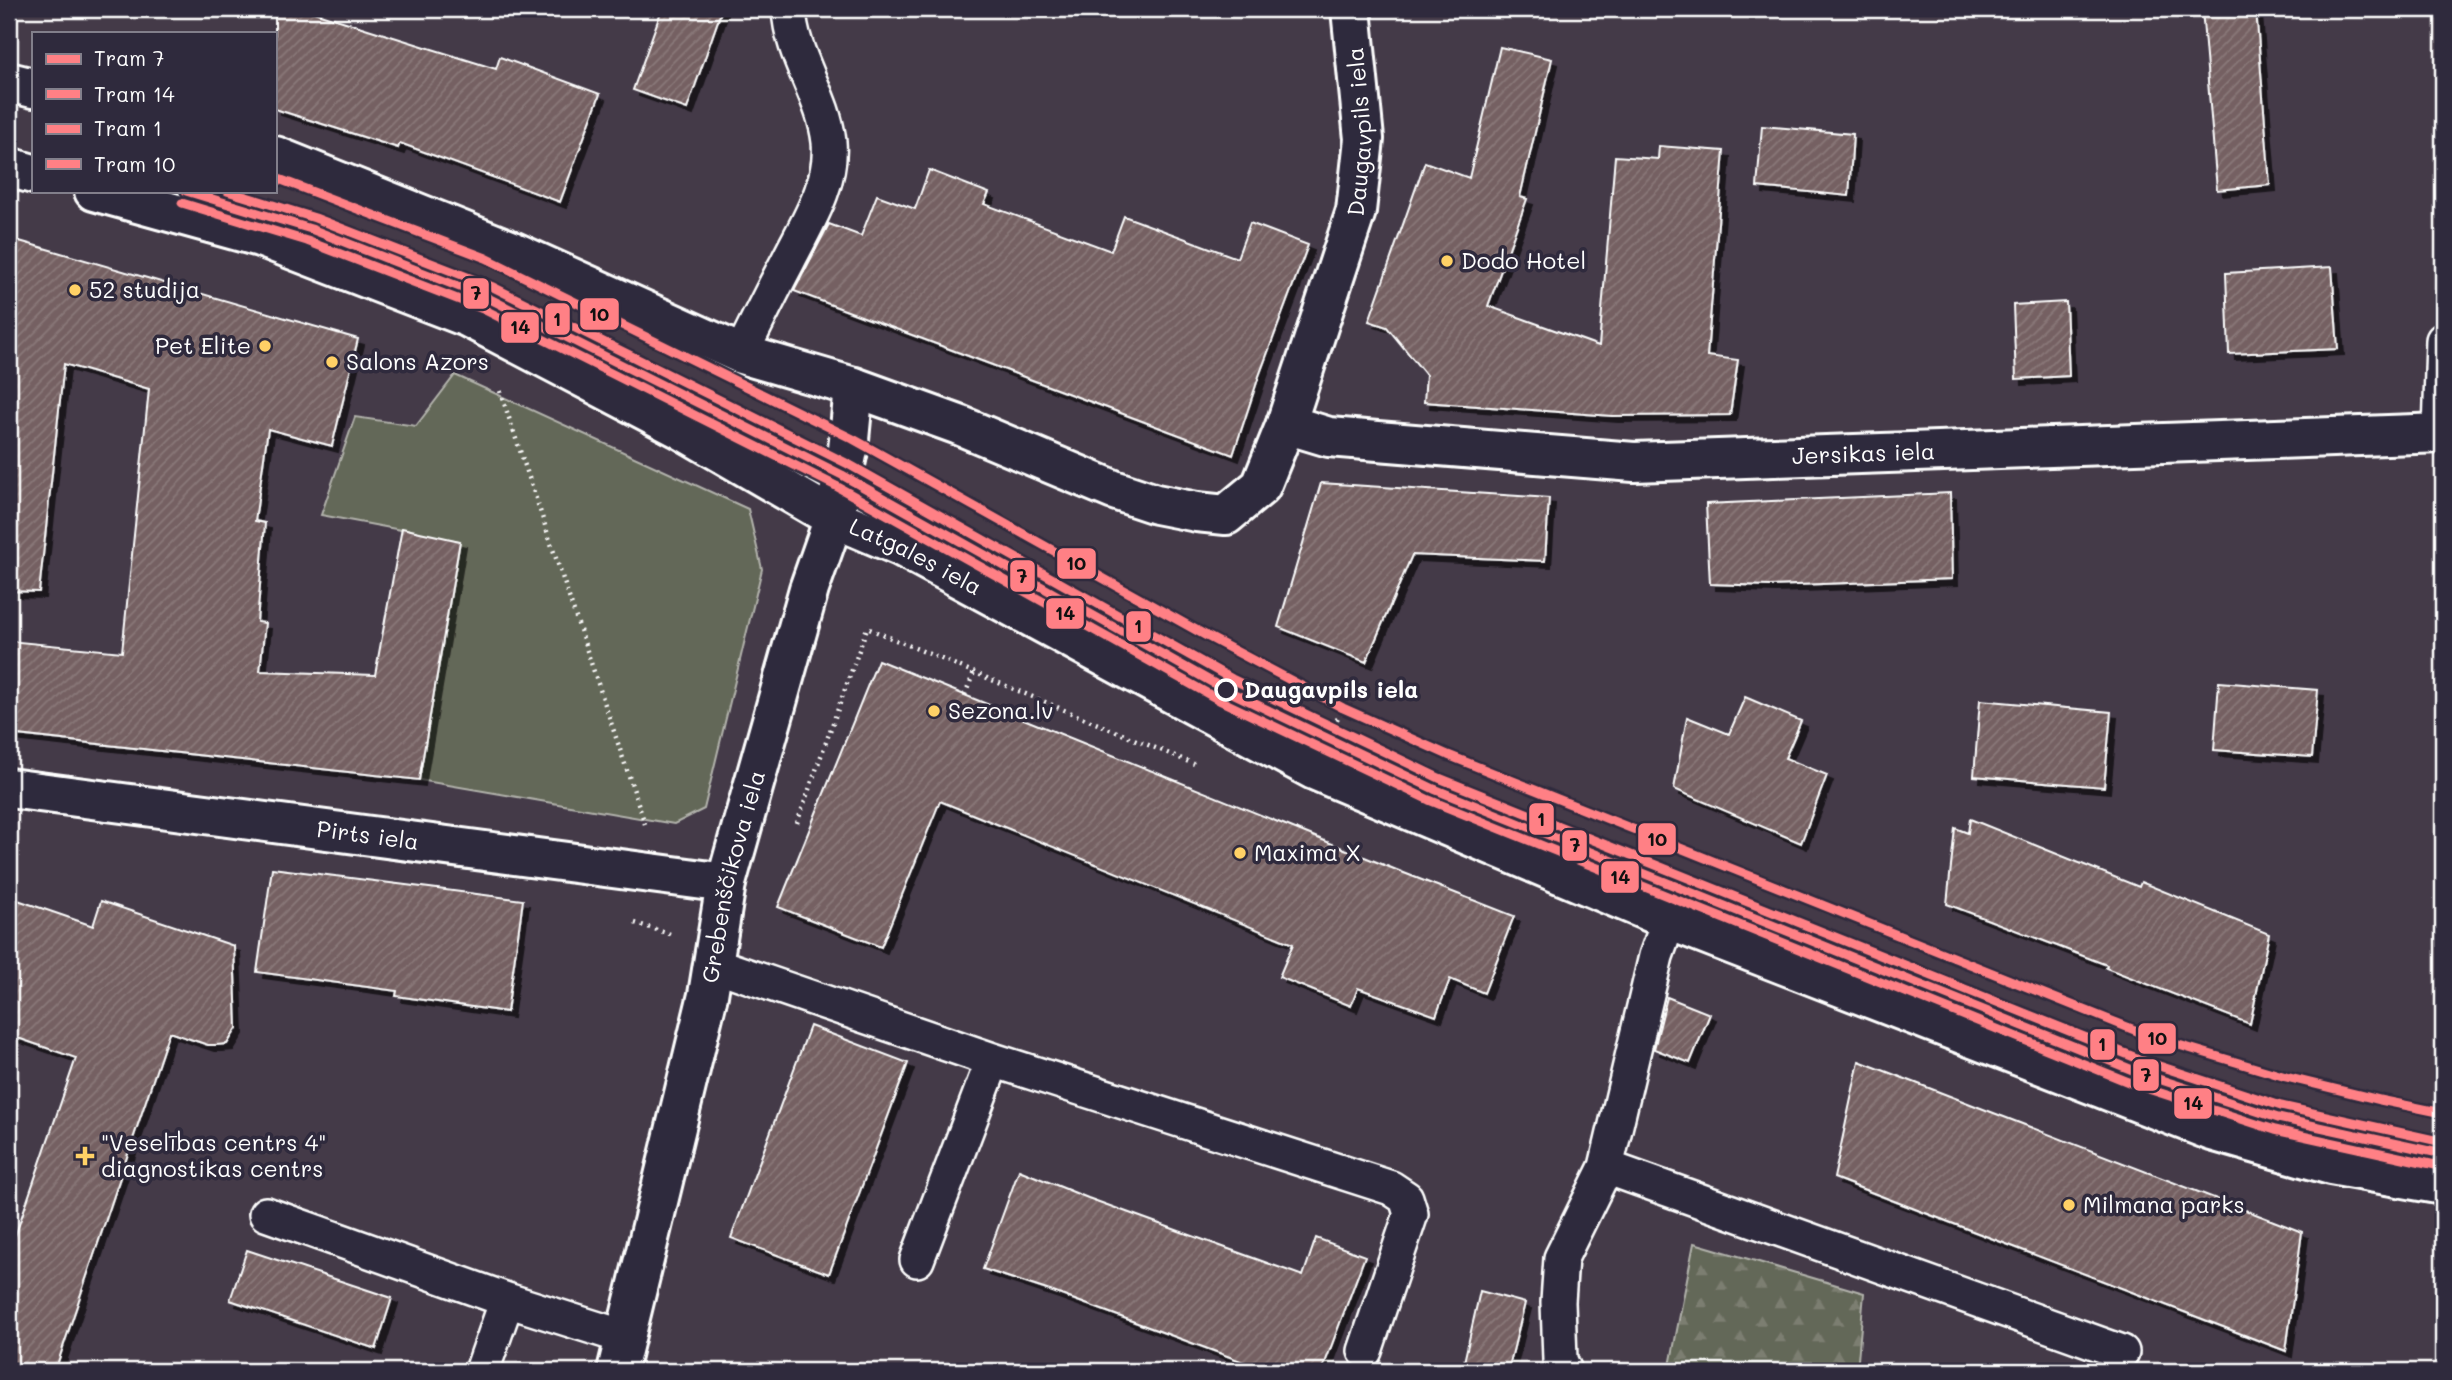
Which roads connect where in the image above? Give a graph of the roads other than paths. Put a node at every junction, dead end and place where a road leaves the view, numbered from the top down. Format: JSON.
{"nodes":[{"id":1,"x":789,"y":9,"type":"edge"},
{"id":2,"x":1352,"y":9,"type":"edge"},
{"id":3,"x":9,"y":82,"type":"edge"},
{"id":4,"x":32,"y":88,"type":"edge"},
{"id":5,"x":276,"y":156,"type":"edge"},
{"id":6,"x":9,"y":167,"type":"edge"},
{"id":7,"x":32,"y":174,"type":"edge"},
{"id":8,"x":98,"y":192,"type":"edge"},
{"id":9,"x":2443,"y":340,"type":"edge"},
{"id":10,"x":741,"y":354,"type":"junction"},
{"id":11,"x":854,"y":387,"type":"junction"},
{"id":12,"x":1286,"y":424,"type":"junction"},
{"id":13,"x":2441,"y":433,"type":"edge"},
{"id":14,"x":834,"y":517,"type":"junction"},
{"id":15,"x":9,"y":788,"type":"edge"},
{"id":16,"x":726,"y":883,"type":"junction"},
{"id":17,"x":1670,"y":920,"type":"junction"},
{"id":18,"x":713,"y":964,"type":"junction"},
{"id":19,"x":993,"y":1060,"type":"junction"},
{"id":20,"x":1606,"y":1167,"type":"junction"},
{"id":21,"x":2443,"y":1185,"type":"edge"},
{"id":22,"x":266,"y":1214,"type":"dead end"},
{"id":23,"x":917,"y":1260,"type":"dead end"},
{"id":24,"x":507,"y":1300,"type":"junction"},
{"id":25,"x":1365,"y":1351,"type":"dead end"},
{"id":26,"x":2122,"y":1352,"type":"dead end"},
{"id":27,"x":621,"y":1354,"type":"edge"},
{"id":28,"x":482,"y":1371,"type":"edge"},
{"id":29,"x":1565,"y":1371,"type":"edge"}],
"edges":[{"from":1,"to":10,"type":"lane"},
{"from":2,"to":12,"type":"street","name":"Daugavpils iela"},
{"from":3,"to":4,"type":"street"},
{"from":5,"to":10,"type":"street"},
{"from":6,"to":7,"type":"street"},
{"from":8,"to":14,"type":"street","name":"Latgales iela"},
{"from":9,"to":13,"type":"lane"},
{"from":10,"to":11,"type":"street"},
{"from":11,"to":12,"type":"street","name":"Daugavpils iela"},
{"from":11,"to":14,"type":"street","name":"Grebenščikova iela"},
{"from":12,"to":13,"type":"street","name":"Jersikas iela"},
{"from":14,"to":16,"type":"street","name":"Grebenščikova iela"},
{"from":14,"to":17,"type":"street","name":"Latgales iela"},
{"from":15,"to":16,"type":"street","name":"Pirts iela"},
{"from":16,"to":18,"type":"street","name":"Grebenščikova iela"},
{"from":17,"to":20,"type":"lane"},
{"from":17,"to":21,"type":"street","name":"Latgales iela"},
{"from":18,"to":19,"type":"lane"},
{"from":18,"to":27,"type":"street","name":"Grebenščikova iela"},
{"from":19,"to":23,"type":"lane"},
{"from":19,"to":25,"type":"lane"},
{"from":20,"to":26,"type":"lane"},
{"from":20,"to":29,"type":"lane"},
{"from":22,"to":24,"type":"lane"},
{"from":24,"to":27,"type":"lane"},
{"from":24,"to":28,"type":"lane"}]}
